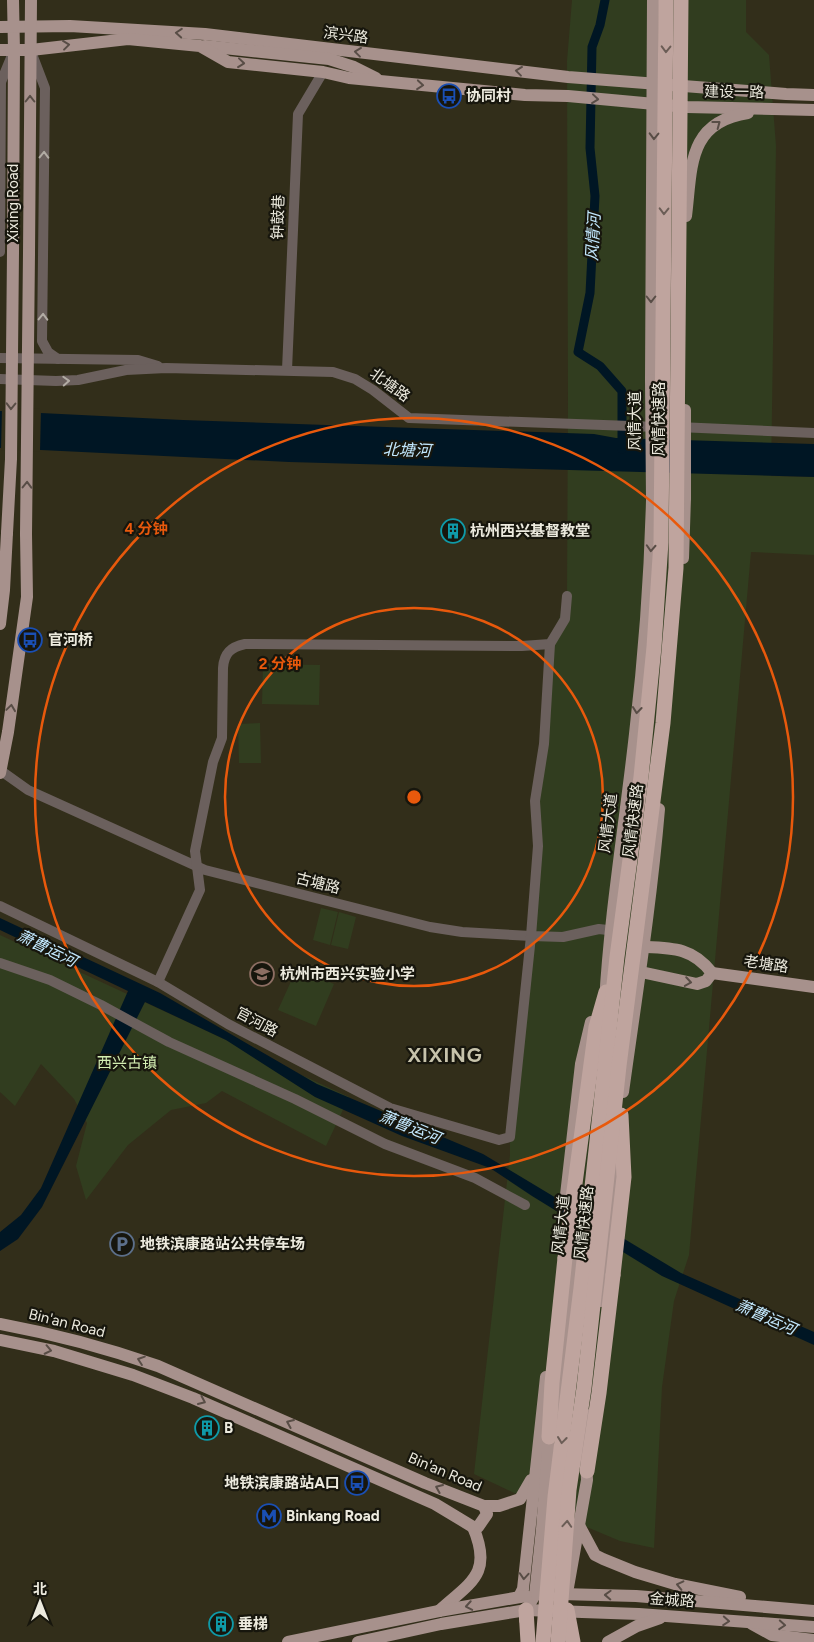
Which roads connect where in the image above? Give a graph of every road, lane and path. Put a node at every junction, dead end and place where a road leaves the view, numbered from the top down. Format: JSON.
{"nodes":[{"id":1,"x":12,"y":0,"type":"edge"},
{"id":2,"x":31,"y":0,"type":"edge"},
{"id":3,"x":654,"y":0,"type":"edge"},
{"id":4,"x":666,"y":0,"type":"edge"},
{"id":5,"x":681,"y":0,"type":"edge"},
{"id":6,"x":688,"y":0,"type":"edge"},
{"id":7,"x":6,"y":27,"type":"edge"},
{"id":8,"x":31,"y":28,"type":"junction"},
{"id":9,"x":200,"y":46,"type":"junction"},
{"id":10,"x":0,"y":50,"type":"edge"},
{"id":11,"x":14,"y":50,"type":"junction"},
{"id":12,"x":31,"y":50,"type":"junction"},
{"id":13,"x":324,"y":72,"type":"junction"},
{"id":14,"x":383,"y":82,"type":"junction"},
{"id":15,"x":654,"y":84,"type":"junction"},
{"id":16,"x":688,"y":86,"type":"junction"},
{"id":17,"x":814,"y":95,"type":"edge"},
{"id":18,"x":654,"y":105,"type":"junction"},
{"id":19,"x":687,"y":107,"type":"junction"},
{"id":20,"x":784,"y":109,"type":"junction"},
{"id":21,"x":814,"y":110,"type":"edge"},
{"id":22,"x":686,"y":216,"type":"junction"},
{"id":23,"x":0,"y":252,"type":"edge"},
{"id":24,"x":0,"y":358,"type":"edge"},
{"id":25,"x":58,"y":359,"type":"junction"},
{"id":26,"x":166,"y":368,"type":"junction"},
{"id":27,"x":287,"y":370,"type":"junction"},
{"id":28,"x":0,"y":379,"type":"edge"},
{"id":29,"x":814,"y":433,"type":"edge"},
{"id":30,"x":567,"y":596,"type":"dead end"},
{"id":31,"x":0,"y":624,"type":"edge"},
{"id":32,"x":550,"y":644,"type":"junction"},
{"id":33,"x":0,"y":771,"type":"edge"},
{"id":34,"x":198,"y":865,"type":"junction"},
{"id":35,"x":0,"y":906,"type":"edge"},
{"id":36,"x":612,"y":930,"type":"junction"},
{"id":37,"x":531,"y":936,"type":"junction"},
{"id":38,"x":644,"y":947,"type":"junction"},
{"id":39,"x":612,"y":954,"type":"junction"},
{"id":40,"x":0,"y":963,"type":"edge"},
{"id":41,"x":641,"y":972,"type":"junction"},
{"id":42,"x":712,"y":972,"type":"junction"},
{"id":43,"x":158,"y":982,"type":"junction"},
{"id":44,"x":814,"y":988,"type":"edge"},
{"id":45,"x":619,"y":1066,"type":"junction"},
{"id":46,"x":525,"y":1206,"type":"dead end"},
{"id":47,"x":609,"y":1271,"type":"junction"},
{"id":48,"x":0,"y":1324,"type":"edge"},
{"id":49,"x":0,"y":1340,"type":"edge"},
{"id":50,"x":549,"y":1437,"type":"junction"},
{"id":51,"x":587,"y":1471,"type":"joint"},
{"id":52,"x":534,"y":1475,"type":"junction"},
{"id":53,"x":484,"y":1506,"type":"junction"},
{"id":54,"x":473,"y":1527,"type":"junction"},
{"id":55,"x":580,"y":1527,"type":"junction"},
{"id":56,"x":567,"y":1594,"type":"junction"},
{"id":57,"x":535,"y":1595,"type":"junction"},
{"id":58,"x":528,"y":1605,"type":"junction"},
{"id":59,"x":567,"y":1610,"type":"junction"},
{"id":60,"x":439,"y":1611,"type":"junction"},
{"id":61,"x":814,"y":1611,"type":"edge"},
{"id":62,"x":667,"y":1616,"type":"junction"},
{"id":63,"x":750,"y":1622,"type":"junction"},
{"id":64,"x":814,"y":1627,"type":"edge"},
{"id":65,"x":814,"y":1640,"type":"edge"},
{"id":66,"x":288,"y":1642,"type":"edge"},
{"id":67,"x":358,"y":1642,"type":"edge"},
{"id":68,"x":523,"y":1642,"type":"edge"},
{"id":69,"x":528,"y":1642,"type":"edge"},
{"id":70,"x":542,"y":1642,"type":"edge"},
{"id":71,"x":558,"y":1642,"type":"edge"},
{"id":72,"x":572,"y":1642,"type":"edge"},
{"id":73,"x":608,"y":1642,"type":"edge"}],
"edges":[{"from":1,"to":7,"type":"main road","name":"Xixing Road"},
{"from":2,"to":8,"type":"main road","name":"Xixing Road"},
{"from":3,"to":15,"type":"main road","name":"风情大道"},
{"from":4,"to":39,"type":"highway","name":"风情快速路","one_way":true,"bridge":true},
{"from":5,"to":45,"type":"highway","name":"风情快速路","bridge":true},
{"from":6,"to":16,"type":"main road"},
{"from":7,"to":8,"type":"main road","name":"滨兴路"},
{"from":7,"to":11,"type":"main road","name":"Xixing Road"},
{"from":8,"to":12,"type":"main road","name":"Xixing Road"},
{"from":15,"to":8,"type":"main road","name":"滨兴路","one_way":true},
{"from":12,"to":9,"type":"main road","one_way":true},
{"from":9,"to":13,"type":"main road","one_way":true},
{"from":9,"to":14,"type":"main road"},
{"from":10,"to":11,"type":"main road"},
{"from":11,"to":12,"type":"main road"},
{"from":11,"to":23,"type":"street","name":"Xixing Road"},
{"from":11,"to":31,"type":"main road","name":"Xixing Road","one_way":true,"bridge":true},
{"from":25,"to":12,"type":"street","name":"Xixing Road","one_way":true},
{"from":33,"to":12,"type":"main road","name":"Xixing Road","one_way":true,"bridge":true},
{"from":13,"to":14,"type":"main road"},
{"from":13,"to":27,"type":"street","name":"钟鼓巷"},
{"from":14,"to":18,"type":"main road","one_way":true},
{"from":15,"to":16,"type":"main road","name":"滨兴路"},
{"from":15,"to":18,"type":"main road","name":"风情大道"},
{"from":16,"to":17,"type":"main road","name":"建设一路"},
{"from":16,"to":19,"type":"main road"},
{"from":18,"to":19,"type":"main road","name":"建设一路"},
{"from":18,"to":36,"type":"main road","name":"风情大道","one_way":true,"bridge":true},
{"from":19,"to":20,"type":"main road","name":"建设一路"},
{"from":19,"to":22,"type":"main road"},
{"from":20,"to":21,"type":"main road","name":"建设一路"},
{"from":22,"to":20,"type":"main road","one_way":true},
{"from":22,"to":38,"type":"main road","bridge":true},
{"from":24,"to":25,"type":"street","name":"北塘路"},
{"from":25,"to":26,"type":"street","name":"北塘路"},
{"from":26,"to":27,"type":"street","name":"北塘路"},
{"from":28,"to":26,"type":"street","name":"北塘路","one_way":true},
{"from":27,"to":29,"type":"street","name":"北塘路"},
{"from":30,"to":32,"type":"street"},
{"from":32,"to":34,"type":"street"},
{"from":32,"to":37,"type":"street"},
{"from":33,"to":34,"type":"street","name":"古塘路"},
{"from":34,"to":37,"type":"street","name":"古塘路"},
{"from":34,"to":43,"type":"street"},
{"from":35,"to":43,"type":"street","name":"官河路"},
{"from":36,"to":37,"type":"street","name":"古塘路"},
{"from":36,"to":38,"type":"street","name":"古塘路"},
{"from":36,"to":39,"type":"main road","name":"风情大道"},
{"from":37,"to":43,"type":"street","name":"官河路"},
{"from":38,"to":41,"type":"main road"},
{"from":38,"to":42,"type":"main road"},
{"from":39,"to":50,"type":"highway","bridge":true},
{"from":39,"to":50,"type":"main road","name":"风情大道"},
{"from":39,"to":52,"type":"main road"},
{"from":39,"to":70,"type":"highway","name":"风情快速路","one_way":true,"bridge":true},
{"from":40,"to":46,"type":"street"},
{"from":41,"to":42,"type":"main road","one_way":true},
{"from":41,"to":47,"type":"main road"},
{"from":42,"to":44,"type":"main road","name":"老塘路"},
{"from":45,"to":47,"type":"highway","bridge":true},
{"from":71,"to":45,"type":"highway","name":"风情快速路","one_way":true,"bridge":true},
{"from":47,"to":51,"type":"highway"},
{"from":53,"to":48,"type":"main road","name":"Bin'an Road","one_way":true},
{"from":49,"to":54,"type":"main road","name":"Bin'an Road","one_way":true},
{"from":50,"to":57,"type":"main road","name":"风情大道"},
{"from":51,"to":55,"type":"main road"},
{"from":52,"to":53,"type":"main road"},
{"from":52,"to":58,"type":"main road","one_way":true},
{"from":53,"to":54,"type":"main road","name":"Bin'an Road"},
{"from":54,"to":60,"type":"main road"},
{"from":55,"to":56,"type":"main road"},
{"from":61,"to":55,"type":"main road","one_way":true},
{"from":56,"to":57,"type":"main road"},
{"from":56,"to":59,"type":"main road"},
{"from":61,"to":56,"type":"main road","name":"金城路","one_way":true},
{"from":57,"to":58,"type":"main road","name":"风情大道"},
{"from":58,"to":59,"type":"main road","name":"金城路"},
{"from":58,"to":60,"type":"main road","one_way":true},
{"from":58,"to":67,"type":"main road"},
{"from":58,"to":68,"type":"main road","name":"风情大道"},
{"from":58,"to":69,"type":"highway"},
{"from":58,"to":70,"type":"main road"},
{"from":59,"to":62,"type":"main road","name":"金城路"},
{"from":59,"to":71,"type":"main road"},
{"from":59,"to":72,"type":"highway"},
{"from":60,"to":66,"type":"main road"},
{"from":62,"to":63,"type":"main road","name":"金城路","one_way":true},
{"from":62,"to":73,"type":"main road"},
{"from":63,"to":64,"type":"main road","name":"金城路","one_way":true},
{"from":63,"to":65,"type":"main road"}]}
